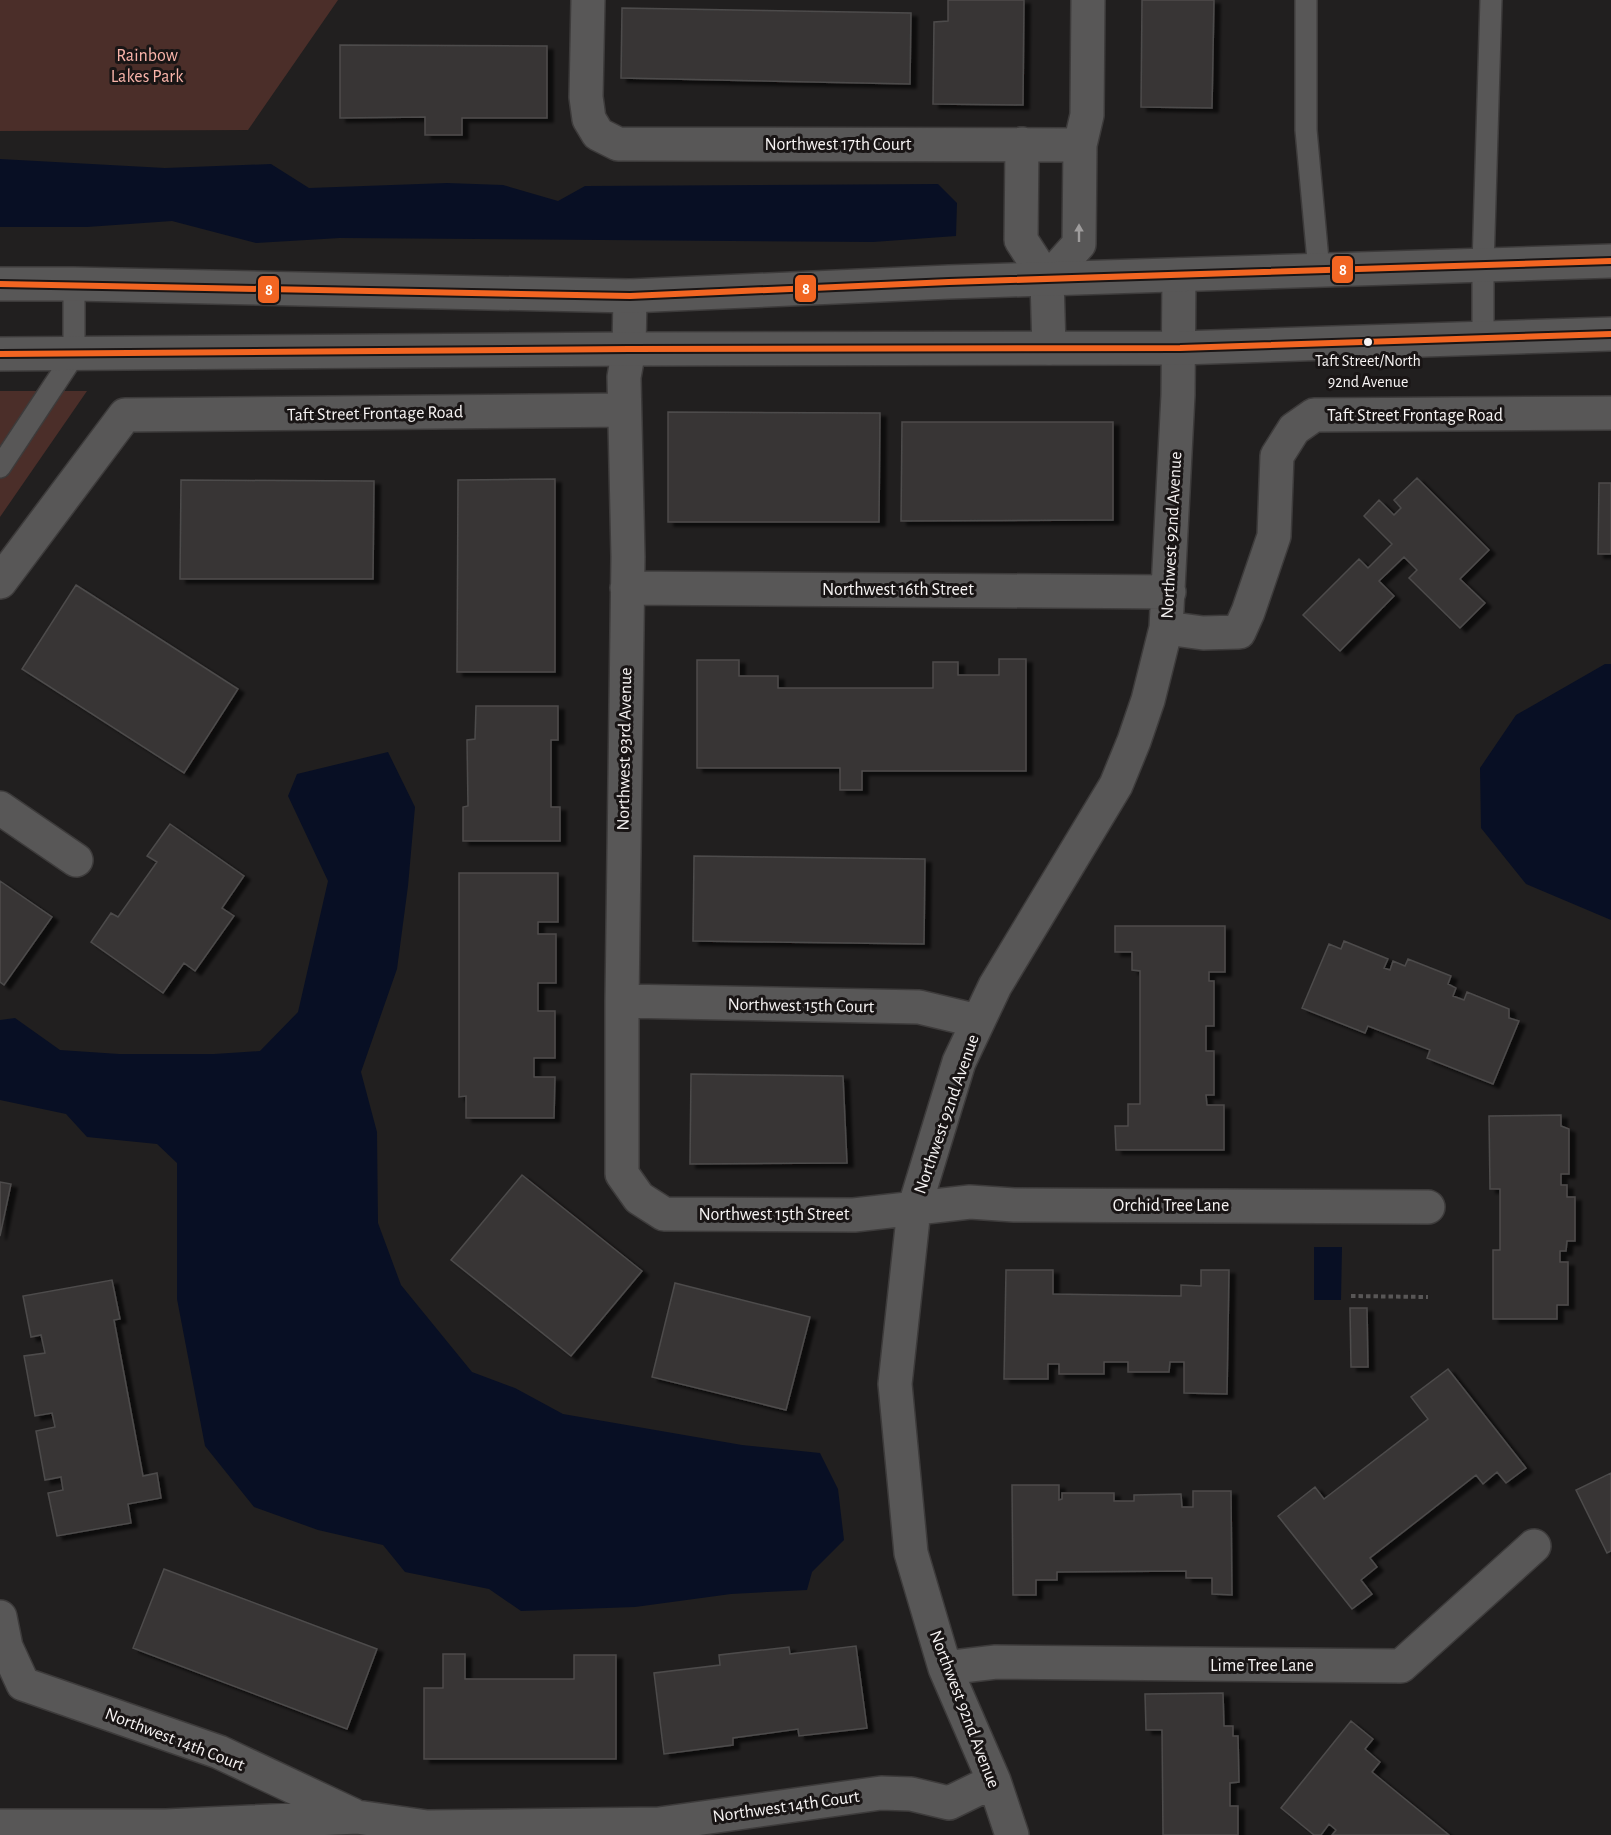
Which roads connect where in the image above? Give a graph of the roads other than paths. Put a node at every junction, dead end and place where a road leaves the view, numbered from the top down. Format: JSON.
{"nodes":[{"id":1,"x":588,"y":0,"type":"edge"},
{"id":2,"x":1088,"y":0,"type":"edge"},
{"id":3,"x":1306,"y":0,"type":"edge"},
{"id":4,"x":1491,"y":0,"type":"edge"},
{"id":5,"x":1022,"y":144,"type":"junction"},
{"id":6,"x":1080,"y":145,"type":"junction"},
{"id":7,"x":1611,"y":261,"type":"edge"},
{"id":8,"x":1483,"y":266,"type":"junction"},
{"id":9,"x":1319,"y":271,"type":"junction"},
{"id":10,"x":1179,"y":275,"type":"junction"},
{"id":11,"x":1047,"y":280,"type":"junction"},
{"id":12,"x":0,"y":284,"type":"edge"},
{"id":13,"x":74,"y":284,"type":"junction"},
{"id":14,"x":630,"y":296,"type":"junction"},
{"id":15,"x":1611,"y":334,"type":"edge"},
{"id":16,"x":1484,"y":338,"type":"junction"},
{"id":17,"x":1049,"y":348,"type":"junction"},
{"id":18,"x":1180,"y":348,"type":"junction"},
{"id":19,"x":629,"y":349,"type":"junction"},
{"id":20,"x":0,"y":354,"type":"edge"},
{"id":21,"x":74,"y":355,"type":"junction"},
{"id":22,"x":624,"y":410,"type":"junction"},
{"id":23,"x":1611,"y":413,"type":"edge"},
{"id":24,"x":0,"y":467,"type":"edge"},
{"id":25,"x":0,"y":582,"type":"edge"},
{"id":26,"x":627,"y":588,"type":"junction"},
{"id":27,"x":1169,"y":592,"type":"junction"},
{"id":28,"x":1167,"y":628,"type":"junction"},
{"id":29,"x":0,"y":808,"type":"edge"},
{"id":30,"x":76,"y":860,"type":"dead end"},
{"id":31,"x":622,"y":1001,"type":"junction"},
{"id":32,"x":978,"y":1021,"type":"junction"},
{"id":33,"x":639,"y":1198,"type":"joint"},
{"id":34,"x":1428,"y":1207,"type":"dead end"},
{"id":35,"x":914,"y":1209,"type":"junction"},
{"id":36,"x":1534,"y":1546,"type":"dead end"},
{"id":37,"x":0,"y":1617,"type":"edge"},
{"id":38,"x":945,"y":1668,"type":"junction"},
{"id":39,"x":994,"y":1781,"type":"junction"},
{"id":40,"x":357,"y":1818,"type":"junction"},
{"id":41,"x":0,"y":1826,"type":"edge"},
{"id":42,"x":1012,"y":1835,"type":"edge"}],
"edges":[{"from":1,"to":5,"type":"street","name":"Northwest 17th Court"},
{"from":2,"to":6,"type":"street"},
{"from":3,"to":9,"type":"lane"},
{"from":4,"to":8,"type":"lane"},
{"from":5,"to":6,"type":"street","name":"Northwest 17th Court"},
{"from":5,"to":11,"type":"street"},
{"from":11,"to":6,"type":"street","one_way":true},
{"from":7,"to":8,"type":"street"},
{"from":8,"to":9,"type":"street"},
{"from":8,"to":16,"type":"lane"},
{"from":9,"to":10,"type":"street"},
{"from":10,"to":11,"type":"street"},
{"from":10,"to":18,"type":"street","name":"Northwest 92nd Avenue"},
{"from":11,"to":14,"type":"street"},
{"from":11,"to":17,"type":"street"},
{"from":12,"to":13,"type":"street"},
{"from":13,"to":14,"type":"street"},
{"from":13,"to":21,"type":"lane"},
{"from":14,"to":19,"type":"street","name":"Northwest 93rd Avenue"},
{"from":15,"to":16,"type":"street"},
{"from":16,"to":18,"type":"street"},
{"from":17,"to":18,"type":"street"},
{"from":17,"to":19,"type":"street"},
{"from":18,"to":27,"type":"street","name":"Northwest 92nd Avenue"},
{"from":19,"to":21,"type":"street"},
{"from":19,"to":22,"type":"street","name":"Northwest 93rd Avenue"},
{"from":20,"to":21,"type":"street"},
{"from":21,"to":24,"type":"lane"},
{"from":22,"to":25,"type":"street","name":"Taft Street Frontage Road"},
{"from":22,"to":26,"type":"street","name":"Northwest 93rd Avenue"},
{"from":23,"to":28,"type":"street","name":"Taft Street Frontage Road"},
{"from":26,"to":27,"type":"street","name":"Northwest 16th Street"},
{"from":26,"to":31,"type":"street","name":"Northwest 93rd Avenue"},
{"from":27,"to":28,"type":"street","name":"Northwest 92nd Avenue"},
{"from":28,"to":32,"type":"street","name":"Northwest 92nd Avenue"},
{"from":29,"to":30,"type":"street"},
{"from":31,"to":32,"type":"street","name":"Northwest 15th Court"},
{"from":31,"to":33,"type":"street","name":"Northwest 93rd Avenue"},
{"from":32,"to":35,"type":"street","name":"Northwest 92nd Avenue"},
{"from":33,"to":35,"type":"street","name":"Northwest 15th Street"},
{"from":34,"to":35,"type":"street","name":"Orchid Tree Lane"},
{"from":35,"to":38,"type":"street","name":"Northwest 92nd Avenue"},
{"from":36,"to":38,"type":"street","name":"Lime Tree Lane"},
{"from":37,"to":40,"type":"street","name":"Northwest 14th Court"},
{"from":38,"to":39,"type":"street","name":"Northwest 92nd Avenue"},
{"from":39,"to":40,"type":"street","name":"Northwest 14th Court"},
{"from":39,"to":42,"type":"street","name":"Northwest 92nd Avenue"},
{"from":40,"to":41,"type":"street","name":"Northwest 14th Court"}]}
